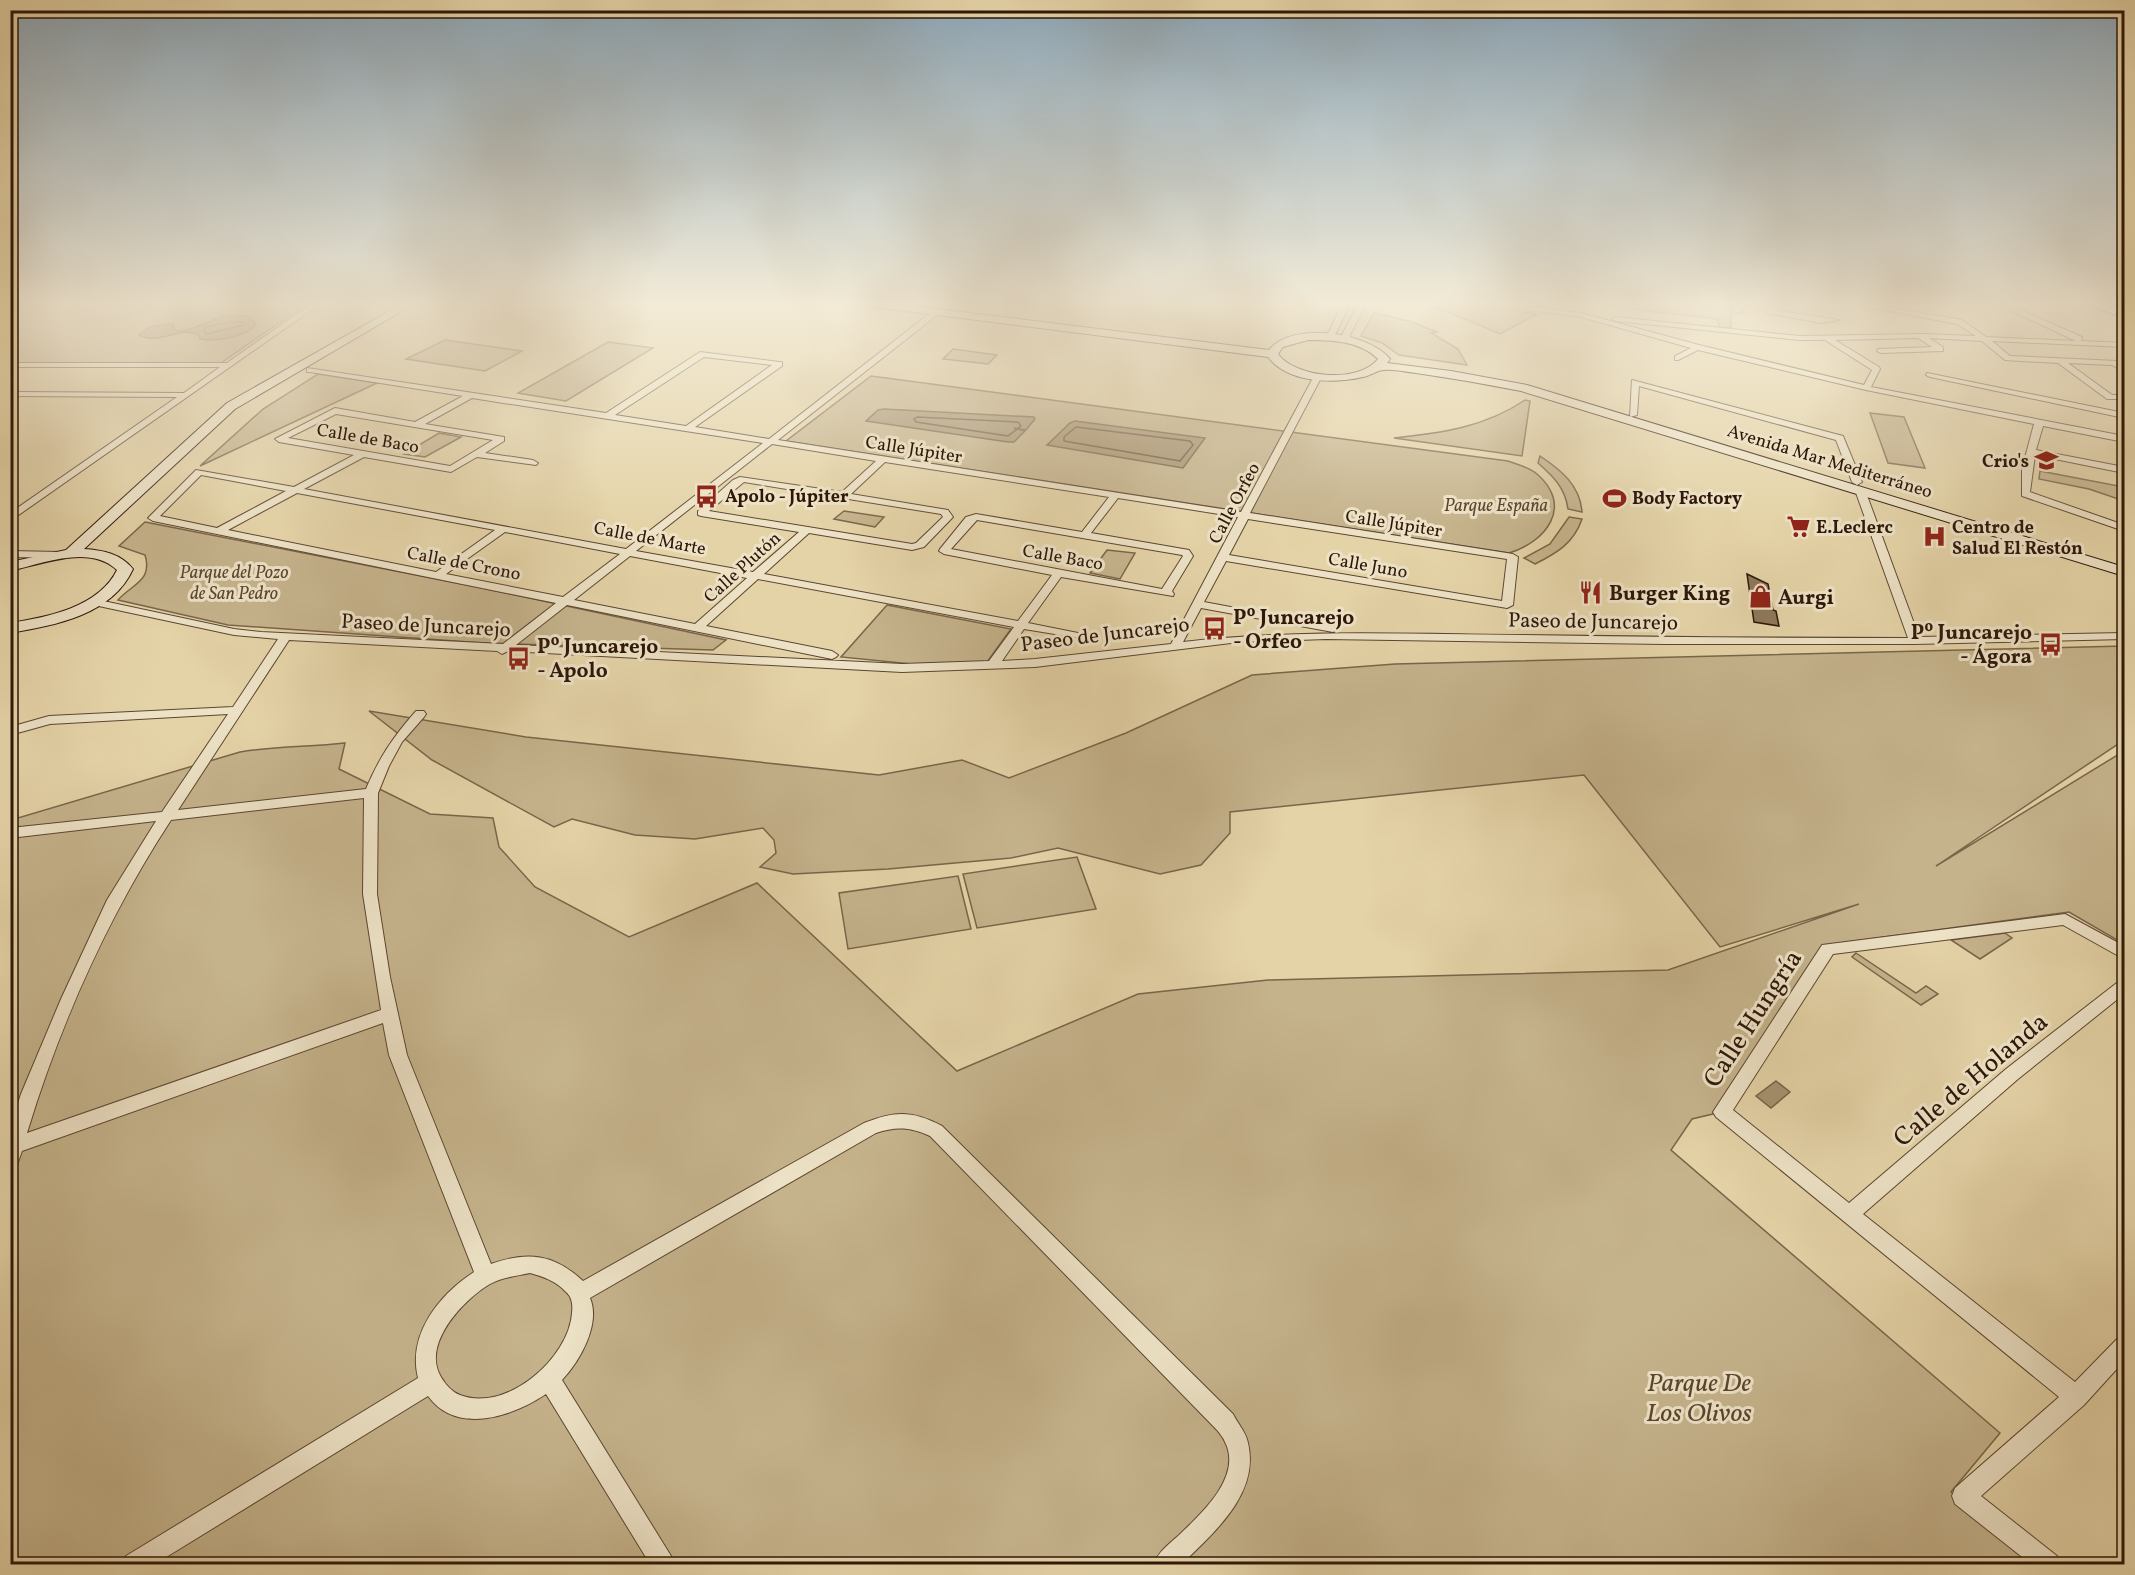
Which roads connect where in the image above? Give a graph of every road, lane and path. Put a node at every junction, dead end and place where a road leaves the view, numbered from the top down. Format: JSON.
{"nodes":[{"id":1,"x":210,"y":378,"type":"edge"},
{"id":2,"x":281,"y":378,"type":"edge"},
{"id":3,"x":298,"y":378,"type":"edge"},
{"id":4,"x":358,"y":378,"type":"edge"},
{"id":5,"x":667,"y":378,"type":"edge"},
{"id":6,"x":760,"y":378,"type":"edge"},
{"id":7,"x":853,"y":378,"type":"edge"},
{"id":8,"x":1317,"y":378,"type":"edge"},
{"id":9,"x":1470,"y":378,"type":"edge"},
{"id":10,"x":1494,"y":378,"type":"edge"},
{"id":11,"x":1822,"y":378,"type":"edge"},
{"id":12,"x":1872,"y":378,"type":"edge"},
{"id":13,"x":1942,"y":378,"type":"edge"},
{"id":14,"x":2083,"y":378,"type":"edge"},
{"id":15,"x":1866,"y":388,"type":"junction"},
{"id":16,"x":10,"y":394,"type":"edge"},
{"id":17,"x":186,"y":394,"type":"junction"},
{"id":18,"x":471,"y":395,"type":"junction"},
{"id":19,"x":2124,"y":397,"type":"edge"},
{"id":20,"x":1633,"y":415,"type":"junction"},
{"id":21,"x":2124,"y":416,"type":"edge"},
{"id":22,"x":606,"y":417,"type":"junction"},
{"id":23,"x":2039,"y":423,"type":"junction"},
{"id":24,"x":416,"y":425,"type":"junction"},
{"id":25,"x":686,"y":430,"type":"junction"},
{"id":26,"x":2124,"y":440,"type":"edge"},
{"id":27,"x":769,"y":443,"type":"junction"},
{"id":28,"x":2031,"y":452,"type":"junction"},
{"id":29,"x":362,"y":454,"type":"junction"},
{"id":30,"x":476,"y":454,"type":"junction"},
{"id":31,"x":882,"y":460,"type":"junction"},
{"id":32,"x":533,"y":463,"type":"dead end"},
{"id":33,"x":2124,"y":470,"type":"edge"},
{"id":34,"x":200,"y":472,"type":"joint"},
{"id":35,"x":1859,"y":486,"type":"junction"},
{"id":36,"x":293,"y":490,"type":"junction"},
{"id":37,"x":843,"y":496,"type":"junction"},
{"id":38,"x":1114,"y":497,"type":"junction"},
{"id":39,"x":10,"y":508,"type":"edge"},
{"id":40,"x":24,"y":508,"type":"junction"},
{"id":41,"x":1245,"y":517,"type":"junction"},
{"id":42,"x":10,"y":518,"type":"edge"},
{"id":43,"x":2124,"y":528,"type":"edge"},
{"id":44,"x":504,"y":529,"type":"junction"},
{"id":45,"x":807,"y":530,"type":"junction"},
{"id":46,"x":219,"y":531,"type":"junction"},
{"id":47,"x":1085,"y":535,"type":"junction"},
{"id":48,"x":627,"y":552,"type":"junction"},
{"id":49,"x":87,"y":553,"type":"junction"},
{"id":50,"x":10,"y":554,"type":"edge"},
{"id":51,"x":65,"y":554,"type":"junction"},
{"id":52,"x":1223,"y":557,"type":"junction"},
{"id":53,"x":2124,"y":563,"type":"edge"},
{"id":54,"x":10,"y":567,"type":"edge"},
{"id":55,"x":2124,"y":572,"type":"edge"},
{"id":56,"x":1058,"y":574,"type":"junction"},
{"id":57,"x":438,"y":575,"type":"junction"},
{"id":58,"x":756,"y":576,"type":"junction"},
{"id":59,"x":1169,"y":594,"type":"joint"},
{"id":60,"x":564,"y":600,"type":"junction"},
{"id":61,"x":94,"y":602,"type":"junction"},
{"id":62,"x":1198,"y":604,"type":"junction"},
{"id":63,"x":1507,"y":605,"type":"joint"},
{"id":64,"x":31,"y":625,"type":"junction"},
{"id":65,"x":1021,"y":625,"type":"junction"},
{"id":66,"x":698,"y":627,"type":"junction"},
{"id":67,"x":10,"y":628,"type":"edge"},
{"id":68,"x":1333,"y":629,"type":"dead end"},
{"id":69,"x":10,"y":633,"type":"edge"},
{"id":70,"x":2124,"y":636,"type":"edge"},
{"id":71,"x":285,"y":637,"type":"junction"},
{"id":72,"x":1094,"y":639,"type":"dead end"},
{"id":73,"x":1915,"y":641,"type":"junction"},
{"id":74,"x":1176,"y":645,"type":"junction"},
{"id":75,"x":502,"y":650,"type":"junction"},
{"id":76,"x":832,"y":655,"type":"dead end"},
{"id":77,"x":992,"y":666,"type":"junction"},
{"id":78,"x":238,"y":710,"type":"junction"},
{"id":79,"x":420,"y":714,"type":"dead end"},
{"id":80,"x":10,"y":731,"type":"edge"},
{"id":81,"x":371,"y":793,"type":"junction"},
{"id":82,"x":167,"y":816,"type":"junction"},
{"id":83,"x":10,"y":833,"type":"edge"},
{"id":84,"x":2124,"y":954,"type":"edge"},
{"id":85,"x":2124,"y":986,"type":"edge"},
{"id":86,"x":389,"y":1014,"type":"junction"},
{"id":87,"x":12,"y":1150,"type":"edge"},
{"id":88,"x":1850,"y":1214,"type":"junction"},
{"id":89,"x":486,"y":1276,"type":"junction"},
{"id":90,"x":580,"y":1293,"type":"junction"},
{"id":91,"x":2124,"y":1346,"type":"edge"},
{"id":92,"x":549,"y":1380,"type":"junction"},
{"id":93,"x":430,"y":1383,"type":"junction"},
{"id":94,"x":2076,"y":1397,"type":"junction"},
{"id":95,"x":134,"y":1564,"type":"edge"},
{"id":96,"x":663,"y":1564,"type":"edge"},
{"id":97,"x":1166,"y":1564,"type":"edge"},
{"id":98,"x":2049,"y":1564,"type":"edge"}],
"edges":[{"from":1,"to":17,"type":"street"},
{"from":2,"to":51,"type":"street"},
{"from":3,"to":49,"type":"street"},
{"from":4,"to":18,"type":"street","name":"Calle Júpiter"},
{"from":5,"to":22,"type":"street"},
{"from":6,"to":25,"type":"street"},
{"from":7,"to":27,"type":"street"},
{"from":8,"to":41,"type":"street","name":"Calle Orfeo"},
{"from":9,"to":35,"type":"street","name":"Avenida Mar Mediterráneo"},
{"from":10,"to":20,"type":"street","name":"Avenida Mar Mediterráneo"},
{"from":11,"to":15,"type":"street"},
{"from":12,"to":15,"type":"street"},
{"from":13,"to":21,"type":"street"},
{"from":14,"to":19,"type":"street"},
{"from":15,"to":23,"type":"street"},
{"from":16,"to":17,"type":"street"},
{"from":17,"to":40,"type":"street"},
{"from":18,"to":22,"type":"street","name":"Calle Júpiter"},
{"from":18,"to":24,"type":"street"},
{"from":20,"to":35,"type":"street","name":"Avenida Mar Mediterráneo"},
{"from":20,"to":35,"type":"street"},
{"from":22,"to":25,"type":"street","name":"Calle Júpiter"},
{"from":23,"to":26,"type":"street"},
{"from":23,"to":28,"type":"street"},
{"from":24,"to":29,"type":"street","name":"Calle de Baco"},
{"from":24,"to":30,"type":"street"},
{"from":25,"to":27,"type":"street","name":"Calle Júpiter"},
{"from":27,"to":31,"type":"street","name":"Calle Júpiter"},
{"from":27,"to":48,"type":"street"},
{"from":28,"to":33,"type":"street"},
{"from":28,"to":43,"type":"street"},
{"from":29,"to":30,"type":"street","name":"Calle de Baco"},
{"from":29,"to":36,"type":"street"},
{"from":30,"to":32,"type":"street"},
{"from":31,"to":37,"type":"street"},
{"from":31,"to":38,"type":"street","name":"Calle Júpiter"},
{"from":34,"to":36,"type":"street","name":"Calle de Marte"},
{"from":34,"to":46,"type":"street","name":"Calle de Crono"},
{"from":35,"to":53,"type":"street","name":"Avenida Mar Mediterráneo"},
{"from":35,"to":55,"type":"street","name":"Avenida Mar Mediterráneo"},
{"from":35,"to":73,"type":"street"},
{"from":36,"to":44,"type":"street","name":"Calle de Marte"},
{"from":36,"to":46,"type":"street"},
{"from":37,"to":45,"type":"street"},
{"from":37,"to":45,"type":"street"},
{"from":38,"to":41,"type":"street","name":"Calle Júpiter"},
{"from":38,"to":47,"type":"street"},
{"from":39,"to":40,"type":"street"},
{"from":40,"to":42,"type":"street"},
{"from":41,"to":52,"type":"street","name":"Calle Orfeo"},
{"from":41,"to":63,"type":"street","name":"Calle Júpiter"},
{"from":44,"to":48,"type":"street","name":"Calle de Marte"},
{"from":44,"to":57,"type":"street"},
{"from":45,"to":58,"type":"street","name":"Calle Plutón"},
{"from":46,"to":57,"type":"street","name":"Calle de Crono"},
{"from":47,"to":56,"type":"street","name":"Calle Baco"},
{"from":47,"to":59,"type":"street","name":"Calle Orfeo"},
{"from":48,"to":58,"type":"street","name":"Calle de Marte"},
{"from":48,"to":60,"type":"street"},
{"from":49,"to":51,"type":"street"},
{"from":49,"to":61,"type":"street"},
{"from":50,"to":51,"type":"street"},
{"from":51,"to":54,"type":"street"},
{"from":52,"to":62,"type":"street","name":"Calle Orfeo"},
{"from":52,"to":63,"type":"street","name":"Calle Juno"},
{"from":56,"to":59,"type":"street","name":"Calle Baco"},
{"from":56,"to":65,"type":"street"},
{"from":57,"to":60,"type":"street","name":"Calle de Crono"},
{"from":58,"to":65,"type":"street","name":"Calle de Marte"},
{"from":58,"to":66,"type":"street","name":"Calle Plutón"},
{"from":60,"to":66,"type":"street","name":"Calle de Crono"},
{"from":60,"to":75,"type":"street"},
{"from":61,"to":64,"type":"street"},
{"from":61,"to":71,"type":"street","name":"Paseo de Juncarejo"},
{"from":62,"to":68,"type":"street"},
{"from":62,"to":74,"type":"street","name":"Calle Orfeo"},
{"from":64,"to":67,"type":"street"},
{"from":64,"to":69,"type":"street"},
{"from":65,"to":72,"type":"street","name":"Calle de Marte"},
{"from":65,"to":77,"type":"street"},
{"from":66,"to":76,"type":"street","name":"Calle de Crono"},
{"from":70,"to":73,"type":"street","name":"Paseo de Juncarejo"},
{"from":71,"to":75,"type":"street","name":"Paseo de Juncarejo"},
{"from":71,"to":78,"type":"street"},
{"from":73,"to":74,"type":"street","name":"Paseo de Juncarejo"},
{"from":74,"to":77,"type":"street","name":"Paseo de Juncarejo"},
{"from":75,"to":77,"type":"street","name":"Paseo de Juncarejo"},
{"from":78,"to":80,"type":"street"},
{"from":78,"to":82,"type":"street"},
{"from":79,"to":81,"type":"street"},
{"from":81,"to":82,"type":"street"},
{"from":81,"to":86,"type":"street"},
{"from":82,"to":83,"type":"street"},
{"from":82,"to":87,"type":"street"},
{"from":84,"to":88,"type":"street","name":"Calle Hungría"},
{"from":85,"to":88,"type":"street","name":"Calle de Holanda"},
{"from":86,"to":87,"type":"street"},
{"from":86,"to":89,"type":"street"},
{"from":88,"to":94,"type":"street","name":"Calle Hungría"},
{"from":89,"to":90,"type":"street"},
{"from":89,"to":93,"type":"street"},
{"from":90,"to":92,"type":"street"},
{"from":90,"to":97,"type":"street"},
{"from":91,"to":94,"type":"street"},
{"from":92,"to":93,"type":"street"},
{"from":92,"to":96,"type":"street"},
{"from":93,"to":95,"type":"street"},
{"from":94,"to":98,"type":"street"}]}
